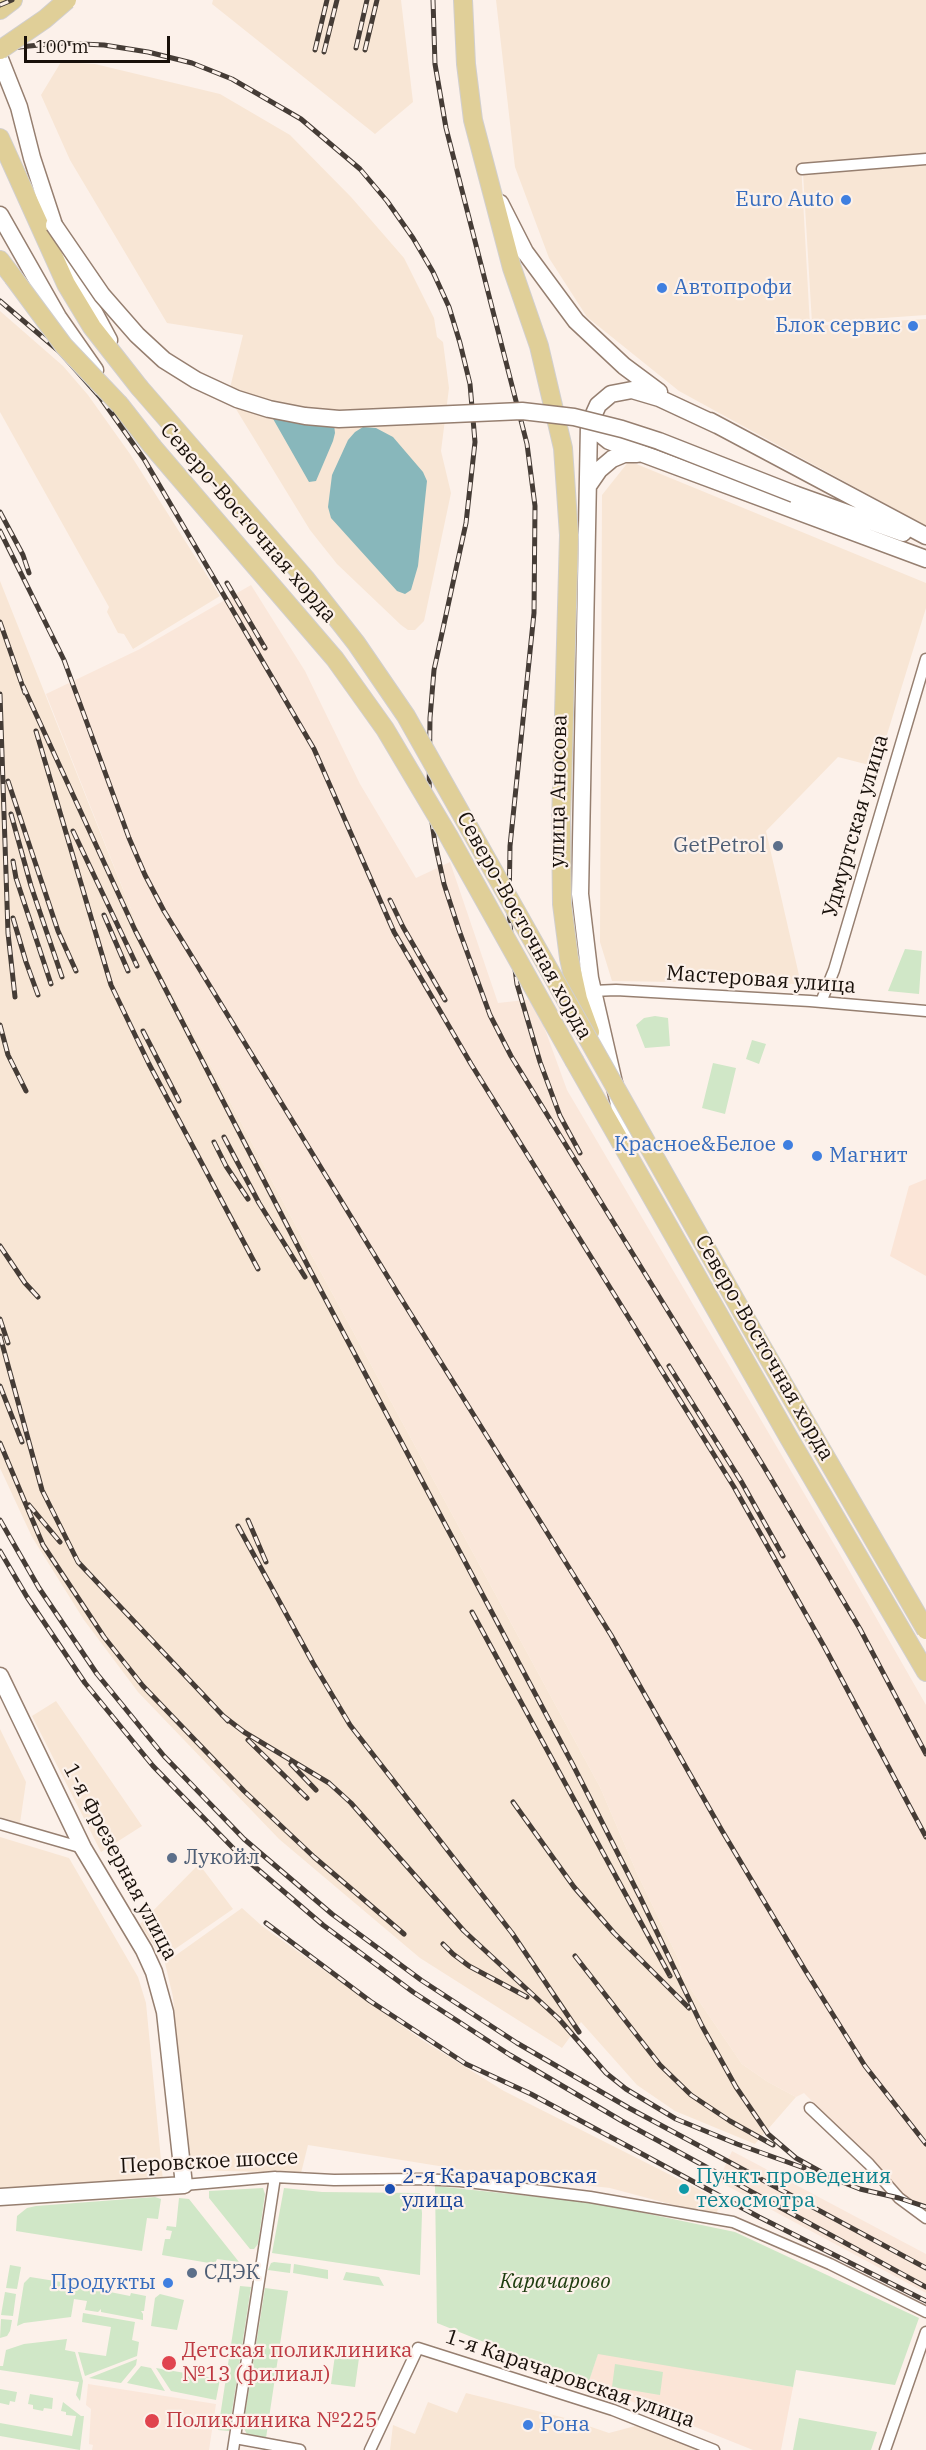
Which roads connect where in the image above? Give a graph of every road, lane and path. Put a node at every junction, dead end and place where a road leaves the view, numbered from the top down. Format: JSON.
{"nodes":[{"id":1,"x":13,"y":0,"type":"edge"},
{"id":2,"x":68,"y":0,"type":"edge"},
{"id":3,"x":463,"y":6,"type":"edge"},
{"id":4,"x":0,"y":10,"type":"edge"},
{"id":5,"x":0,"y":50,"type":"edge"},
{"id":6,"x":0,"y":59,"type":"edge"},
{"id":7,"x":0,"y":138,"type":"edge"},
{"id":8,"x":926,"y":159,"type":"edge"},
{"id":9,"x":802,"y":168,"type":"dead end"},
{"id":10,"x":486,"y":172,"type":"junction"},
{"id":11,"x":0,"y":216,"type":"edge"},
{"id":12,"x":54,"y":225,"type":"junction"},
{"id":13,"x":0,"y":260,"type":"edge"},
{"id":14,"x":7,"y":272,"type":"edge"},
{"id":15,"x":139,"y":387,"type":"junction"},
{"id":16,"x":120,"y":405,"type":"junction"},
{"id":17,"x":590,"y":424,"type":"junction"},
{"id":18,"x":717,"y":425,"type":"junction"},
{"id":19,"x":652,"y":457,"type":"junction"},
{"id":20,"x":588,"y":486,"type":"junction"},
{"id":21,"x":926,"y":536,"type":"edge"},
{"id":22,"x":926,"y":541,"type":"edge"},
{"id":23,"x":926,"y":559,"type":"edge"},
{"id":24,"x":926,"y":659,"type":"edge"},
{"id":25,"x":592,"y":991,"type":"junction"},
{"id":26,"x":821,"y":1002,"type":"junction"},
{"id":27,"x":926,"y":1011,"type":"edge"},
{"id":28,"x":596,"y":1051,"type":"junction"},
{"id":29,"x":616,"y":1094,"type":"junction"},
{"id":30,"x":926,"y":1631,"type":"edge"},
{"id":31,"x":926,"y":1664,"type":"edge"},
{"id":32,"x":926,"y":1672,"type":"edge"},
{"id":33,"x":0,"y":1676,"type":"edge"},
{"id":34,"x":0,"y":1824,"type":"edge"},
{"id":35,"x":83,"y":1848,"type":"junction"},
{"id":36,"x":810,"y":2108,"type":"dead end"},
{"id":37,"x":275,"y":2177,"type":"junction"},
{"id":38,"x":184,"y":2185,"type":"junction"},
{"id":39,"x":0,"y":2198,"type":"edge"},
{"id":40,"x":926,"y":2218,"type":"edge"},
{"id":41,"x":926,"y":2312,"type":"edge"},
{"id":42,"x":926,"y":2332,"type":"edge"},
{"id":43,"x":235,"y":2438,"type":"junction"},
{"id":44,"x":233,"y":2450,"type":"edge"},
{"id":45,"x":300,"y":2450,"type":"edge"},
{"id":46,"x":370,"y":2450,"type":"edge"},
{"id":47,"x":714,"y":2450,"type":"edge"},
{"id":48,"x":885,"y":2450,"type":"edge"}],
"edges":[{"from":1,"to":4,"type":"main road"},
{"from":2,"to":5,"type":"main road","bridge":true},
{"from":3,"to":10,"type":"main road","name":"Северо-Восточная хорда"},
{"from":6,"to":12,"type":"street","name":"Северо-Восточная хорда"},
{"from":7,"to":15,"type":"main road","name":"Северо-Восточная хорда"},
{"from":8,"to":9,"type":"street"},
{"from":10,"to":18,"type":"street"},
{"from":10,"to":28,"type":"main road","name":"Северо-Восточная хорда","bridge":true},
{"from":11,"to":16,"type":"street","bridge":true},
{"from":12,"to":15,"type":"street","name":"Северо-Восточная хорда","bridge":true},
{"from":12,"to":22,"type":"street","bridge":true},
{"from":13,"to":14,"type":"main road","name":"Северо-Восточная хорда"},
{"from":14,"to":16,"type":"main road","name":"Северо-Восточная хорда","bridge":true},
{"from":15,"to":28,"type":"main road","name":"Северо-Восточная хорда","bridge":true},
{"from":16,"to":32,"type":"main road","name":"Северо-Восточная хорда","bridge":true},
{"from":17,"to":18,"type":"street"},
{"from":17,"to":19,"type":"street"},
{"from":17,"to":20,"type":"street","name":"улица Аносова"},
{"from":18,"to":21,"type":"street"},
{"from":19,"to":20,"type":"street"},
{"from":19,"to":23,"type":"street"},
{"from":20,"to":25,"type":"street","name":"улица Аносова"},
{"from":24,"to":26,"type":"street","name":"Удмуртская улица"},
{"from":25,"to":26,"type":"street","name":"Мастеровая улица"},
{"from":25,"to":29,"type":"street","name":"улица Аносова"},
{"from":26,"to":27,"type":"street","name":"Мастеровая улица"},
{"from":28,"to":30,"type":"main road","name":"Северо-Восточная хорда","bridge":true},
{"from":29,"to":30,"type":"street","name":"улица Аносова"},
{"from":29,"to":31,"type":"street","name":"улица Аносова"},
{"from":33,"to":35,"type":"street","name":"1-я Фрезерная улица"},
{"from":34,"to":35,"type":"street"},
{"from":35,"to":38,"type":"street","name":"1-я Фрезерная улица"},
{"from":36,"to":40,"type":"street"},
{"from":37,"to":38,"type":"street","name":"Перовское шоссе"},
{"from":37,"to":41,"type":"street","name":"Перовское шоссе"},
{"from":37,"to":43,"type":"street"},
{"from":38,"to":39,"type":"street","name":"Перовское шоссе"},
{"from":42,"to":48,"type":"street"},
{"from":43,"to":44,"type":"street"},
{"from":43,"to":45,"type":"street"},
{"from":46,"to":47,"type":"street","name":"1-я Карачаровская улица"}]}
